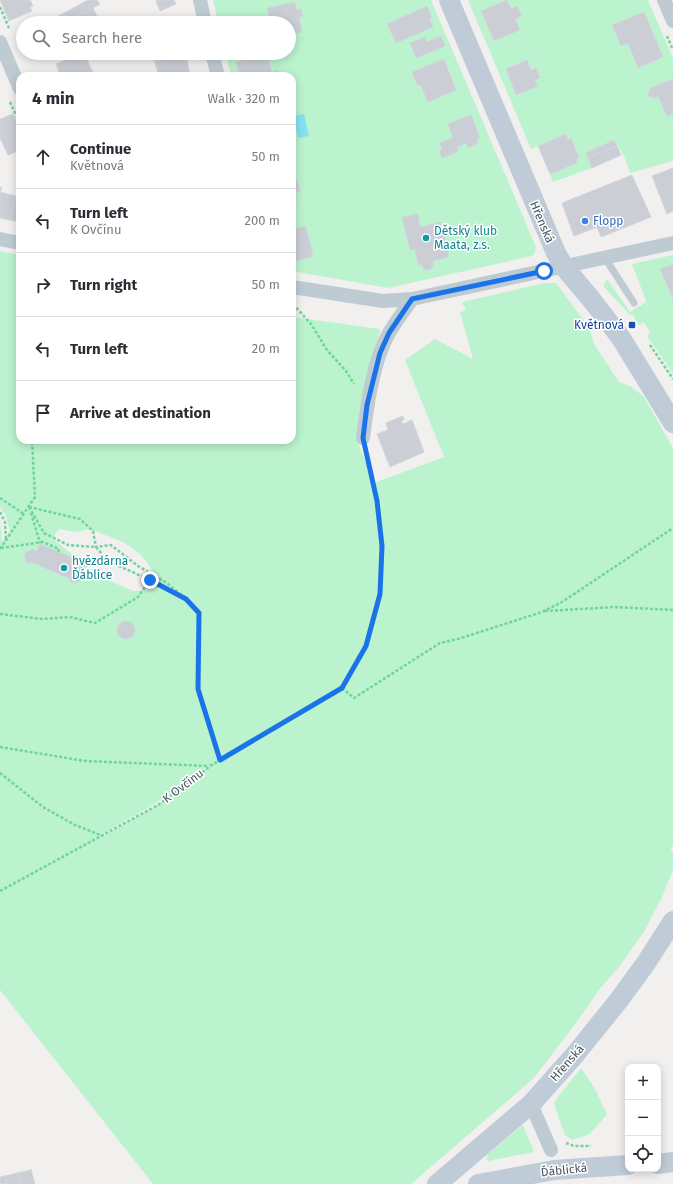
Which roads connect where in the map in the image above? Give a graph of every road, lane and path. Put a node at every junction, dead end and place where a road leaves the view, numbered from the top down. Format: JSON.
{"nodes":[{"id":1,"x":200,"y":0,"type":"edge"},
{"id":2,"x":449,"y":0,"type":"edge"},
{"id":3,"x":664,"y":0,"type":"edge"},
{"id":4,"x":203,"y":16,"type":"edge"},
{"id":5,"x":673,"y":21,"type":"edge"},
{"id":6,"x":0,"y":42,"type":"edge"},
{"id":7,"x":214,"y":60,"type":"edge"},
{"id":8,"x":217,"y":72,"type":"edge"},
{"id":9,"x":16,"y":80,"type":"edge"},
{"id":10,"x":0,"y":239,"type":"edge"},
{"id":11,"x":16,"y":243,"type":"edge"},
{"id":12,"x":673,"y":243,"type":"edge"},
{"id":13,"x":604,"y":258,"type":"junction"},
{"id":14,"x":564,"y":267,"type":"junction"},
{"id":15,"x":296,"y":288,"type":"edge"},
{"id":16,"x":412,"y":299,"type":"junction"},
{"id":17,"x":634,"y":303,"type":"dead end"},
{"id":18,"x":296,"y":308,"type":"edge"},
{"id":19,"x":367,"y":405,"type":"junction"},
{"id":20,"x":673,"y":423,"type":"edge"},
{"id":21,"x":363,"y":438,"type":"joint"},
{"id":22,"x":32,"y":444,"type":"edge"},
{"id":23,"x":0,"y":498,"type":"edge"},
{"id":24,"x":29,"y":507,"type":"junction"},
{"id":25,"x":0,"y":512,"type":"edge"},
{"id":26,"x":24,"y":514,"type":"junction"},
{"id":27,"x":673,"y":528,"type":"edge"},
{"id":28,"x":6,"y":542,"type":"junction"},
{"id":29,"x":40,"y":543,"type":"junction"},
{"id":30,"x":96,"y":548,"type":"junction"},
{"id":31,"x":0,"y":549,"type":"edge"},
{"id":32,"x":58,"y":552,"type":"dead end"},
{"id":33,"x":150,"y":580,"type":"junction"},
{"id":34,"x":186,"y":599,"type":"junction"},
{"id":35,"x":673,"y":610,"type":"edge"},
{"id":36,"x":542,"y":612,"type":"junction"},
{"id":37,"x":0,"y":614,"type":"edge"},
{"id":38,"x":342,"y":688,"type":"junction"},
{"id":39,"x":0,"y":747,"type":"edge"},
{"id":40,"x":220,"y":760,"type":"junction"},
{"id":41,"x":210,"y":766,"type":"junction"},
{"id":42,"x":0,"y":773,"type":"edge"},
{"id":43,"x":103,"y":836,"type":"junction"},
{"id":44,"x":0,"y":891,"type":"edge"},
{"id":45,"x":673,"y":921,"type":"edge"},
{"id":46,"x":531,"y":1104,"type":"junction"},
{"id":47,"x":551,"y":1150,"type":"dead end"},
{"id":48,"x":673,"y":1162,"type":"edge"},
{"id":49,"x":661,"y":1164,"type":"edge"},
{"id":50,"x":625,"y":1165,"type":"edge"},
{"id":51,"x":437,"y":1184,"type":"edge"},
{"id":52,"x":478,"y":1184,"type":"edge"}],
"edges":[{"from":1,"to":4,"type":"street"},
{"from":2,"to":14,"type":"street","name":"Hřenská"},
{"from":3,"to":5,"type":"street"},
{"from":6,"to":9,"type":"street"},
{"from":7,"to":8,"type":"street"},
{"from":10,"to":11,"type":"street"},
{"from":12,"to":13,"type":"street"},
{"from":13,"to":14,"type":"street"},
{"from":13,"to":17,"type":"lane"},
{"from":14,"to":16,"type":"street"},
{"from":14,"to":20,"type":"street","name":"Hřenská"},
{"from":15,"to":16,"type":"street"},
{"from":16,"to":19,"type":"street"},
{"from":18,"to":19,"type":"path"},
{"from":19,"to":21,"type":"street"},
{"from":21,"to":38,"type":"path","name":"K Ovčínu"},
{"from":22,"to":24,"type":"path"},
{"from":23,"to":26,"type":"path"},
{"from":24,"to":26,"type":"path"},
{"from":24,"to":29,"type":"path"},
{"from":24,"to":30,"type":"path"},
{"from":24,"to":30,"type":"path"},
{"from":25,"to":28,"type":"path"},
{"from":26,"to":28,"type":"path"},
{"from":27,"to":36,"type":"path"},
{"from":28,"to":31,"type":"path"},
{"from":29,"to":31,"type":"path"},
{"from":29,"to":32,"type":"path"},
{"from":30,"to":33,"type":"path"},
{"from":30,"to":34,"type":"path"},
{"from":33,"to":34,"type":"path"},
{"from":33,"to":37,"type":"path"},
{"from":34,"to":40,"type":"path"},
{"from":35,"to":36,"type":"path"},
{"from":36,"to":38,"type":"path"},
{"from":38,"to":40,"type":"path","name":"K Ovčínu"},
{"from":39,"to":41,"type":"path"},
{"from":40,"to":41,"type":"path","name":"K Ovčínu"},
{"from":41,"to":43,"type":"path","name":"K Ovčínu"},
{"from":42,"to":43,"type":"path"},
{"from":43,"to":44,"type":"path","name":"K Ovčínu"},
{"from":45,"to":46,"type":"street","name":"Hřenská"},
{"from":46,"to":47,"type":"street"},
{"from":46,"to":51,"type":"street","name":"Hřenská"},
{"from":48,"to":49,"type":"street"},
{"from":50,"to":52,"type":"street","name":"Ďáblická"}]}
